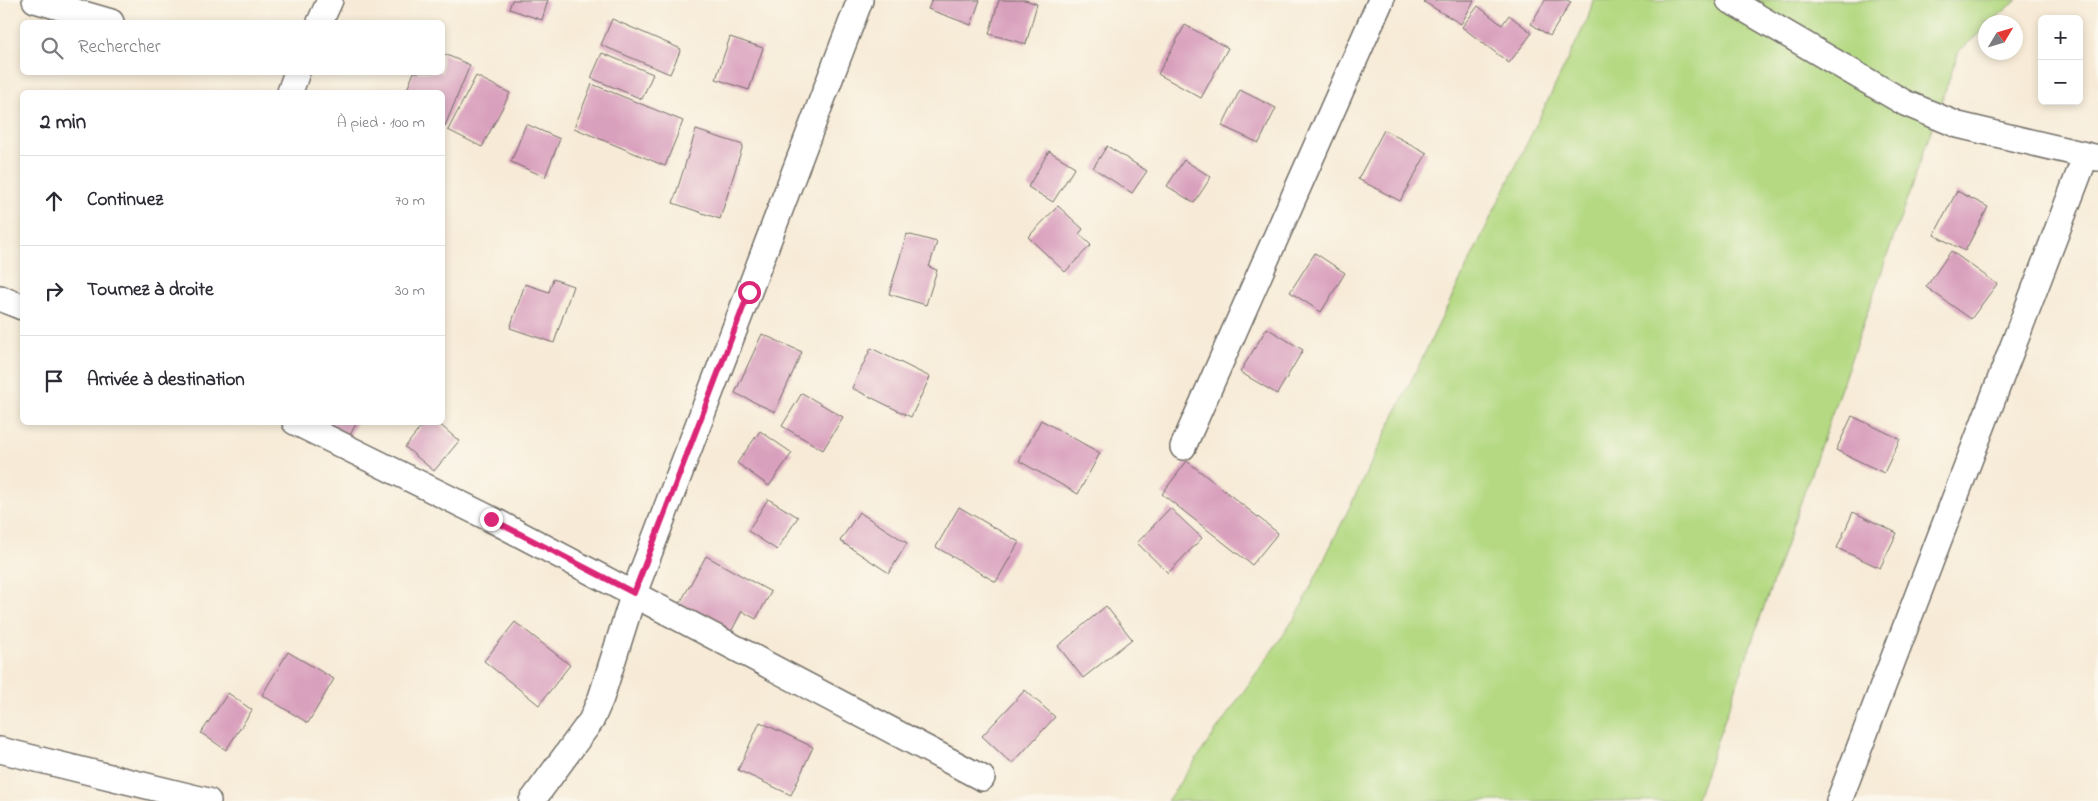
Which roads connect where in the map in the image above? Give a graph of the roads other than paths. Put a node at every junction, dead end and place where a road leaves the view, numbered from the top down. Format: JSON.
{"nodes":[{"id":1,"x":35,"y":0,"type":"edge"},
{"id":2,"x":330,"y":0,"type":"edge"},
{"id":3,"x":860,"y":0,"type":"edge"},
{"id":4,"x":1382,"y":0,"type":"edge"},
{"id":5,"x":1729,"y":0,"type":"edge"},
{"id":6,"x":104,"y":20,"type":"edge"},
{"id":7,"x":321,"y":20,"type":"edge"},
{"id":8,"x":296,"y":75,"type":"edge"},
{"id":9,"x":291,"y":90,"type":"edge"},
{"id":10,"x":2092,"y":157,"type":"edge"},
{"id":11,"x":0,"y":298,"type":"edge"},
{"id":12,"x":20,"y":305,"type":"edge"},
{"id":13,"x":301,"y":425,"type":"edge"},
{"id":14,"x":1183,"y":447,"type":"dead end"},
{"id":15,"x":634,"y":593,"type":"junction"},
{"id":16,"x":0,"y":750,"type":"edge"},
{"id":17,"x":982,"y":778,"type":"dead end"},
{"id":18,"x":208,"y":801,"type":"edge"},
{"id":19,"x":532,"y":801,"type":"edge"},
{"id":20,"x":1839,"y":801,"type":"edge"}],
"edges":[{"from":1,"to":6,"type":"street"},
{"from":2,"to":7,"type":"street"},
{"from":3,"to":15,"type":"street"},
{"from":4,"to":14,"type":"street"},
{"from":5,"to":10,"type":"street"},
{"from":8,"to":9,"type":"street"},
{"from":10,"to":20,"type":"street"},
{"from":11,"to":12,"type":"street"},
{"from":13,"to":15,"type":"street"},
{"from":15,"to":17,"type":"street"},
{"from":15,"to":19,"type":"street"},
{"from":16,"to":18,"type":"street"}]}
